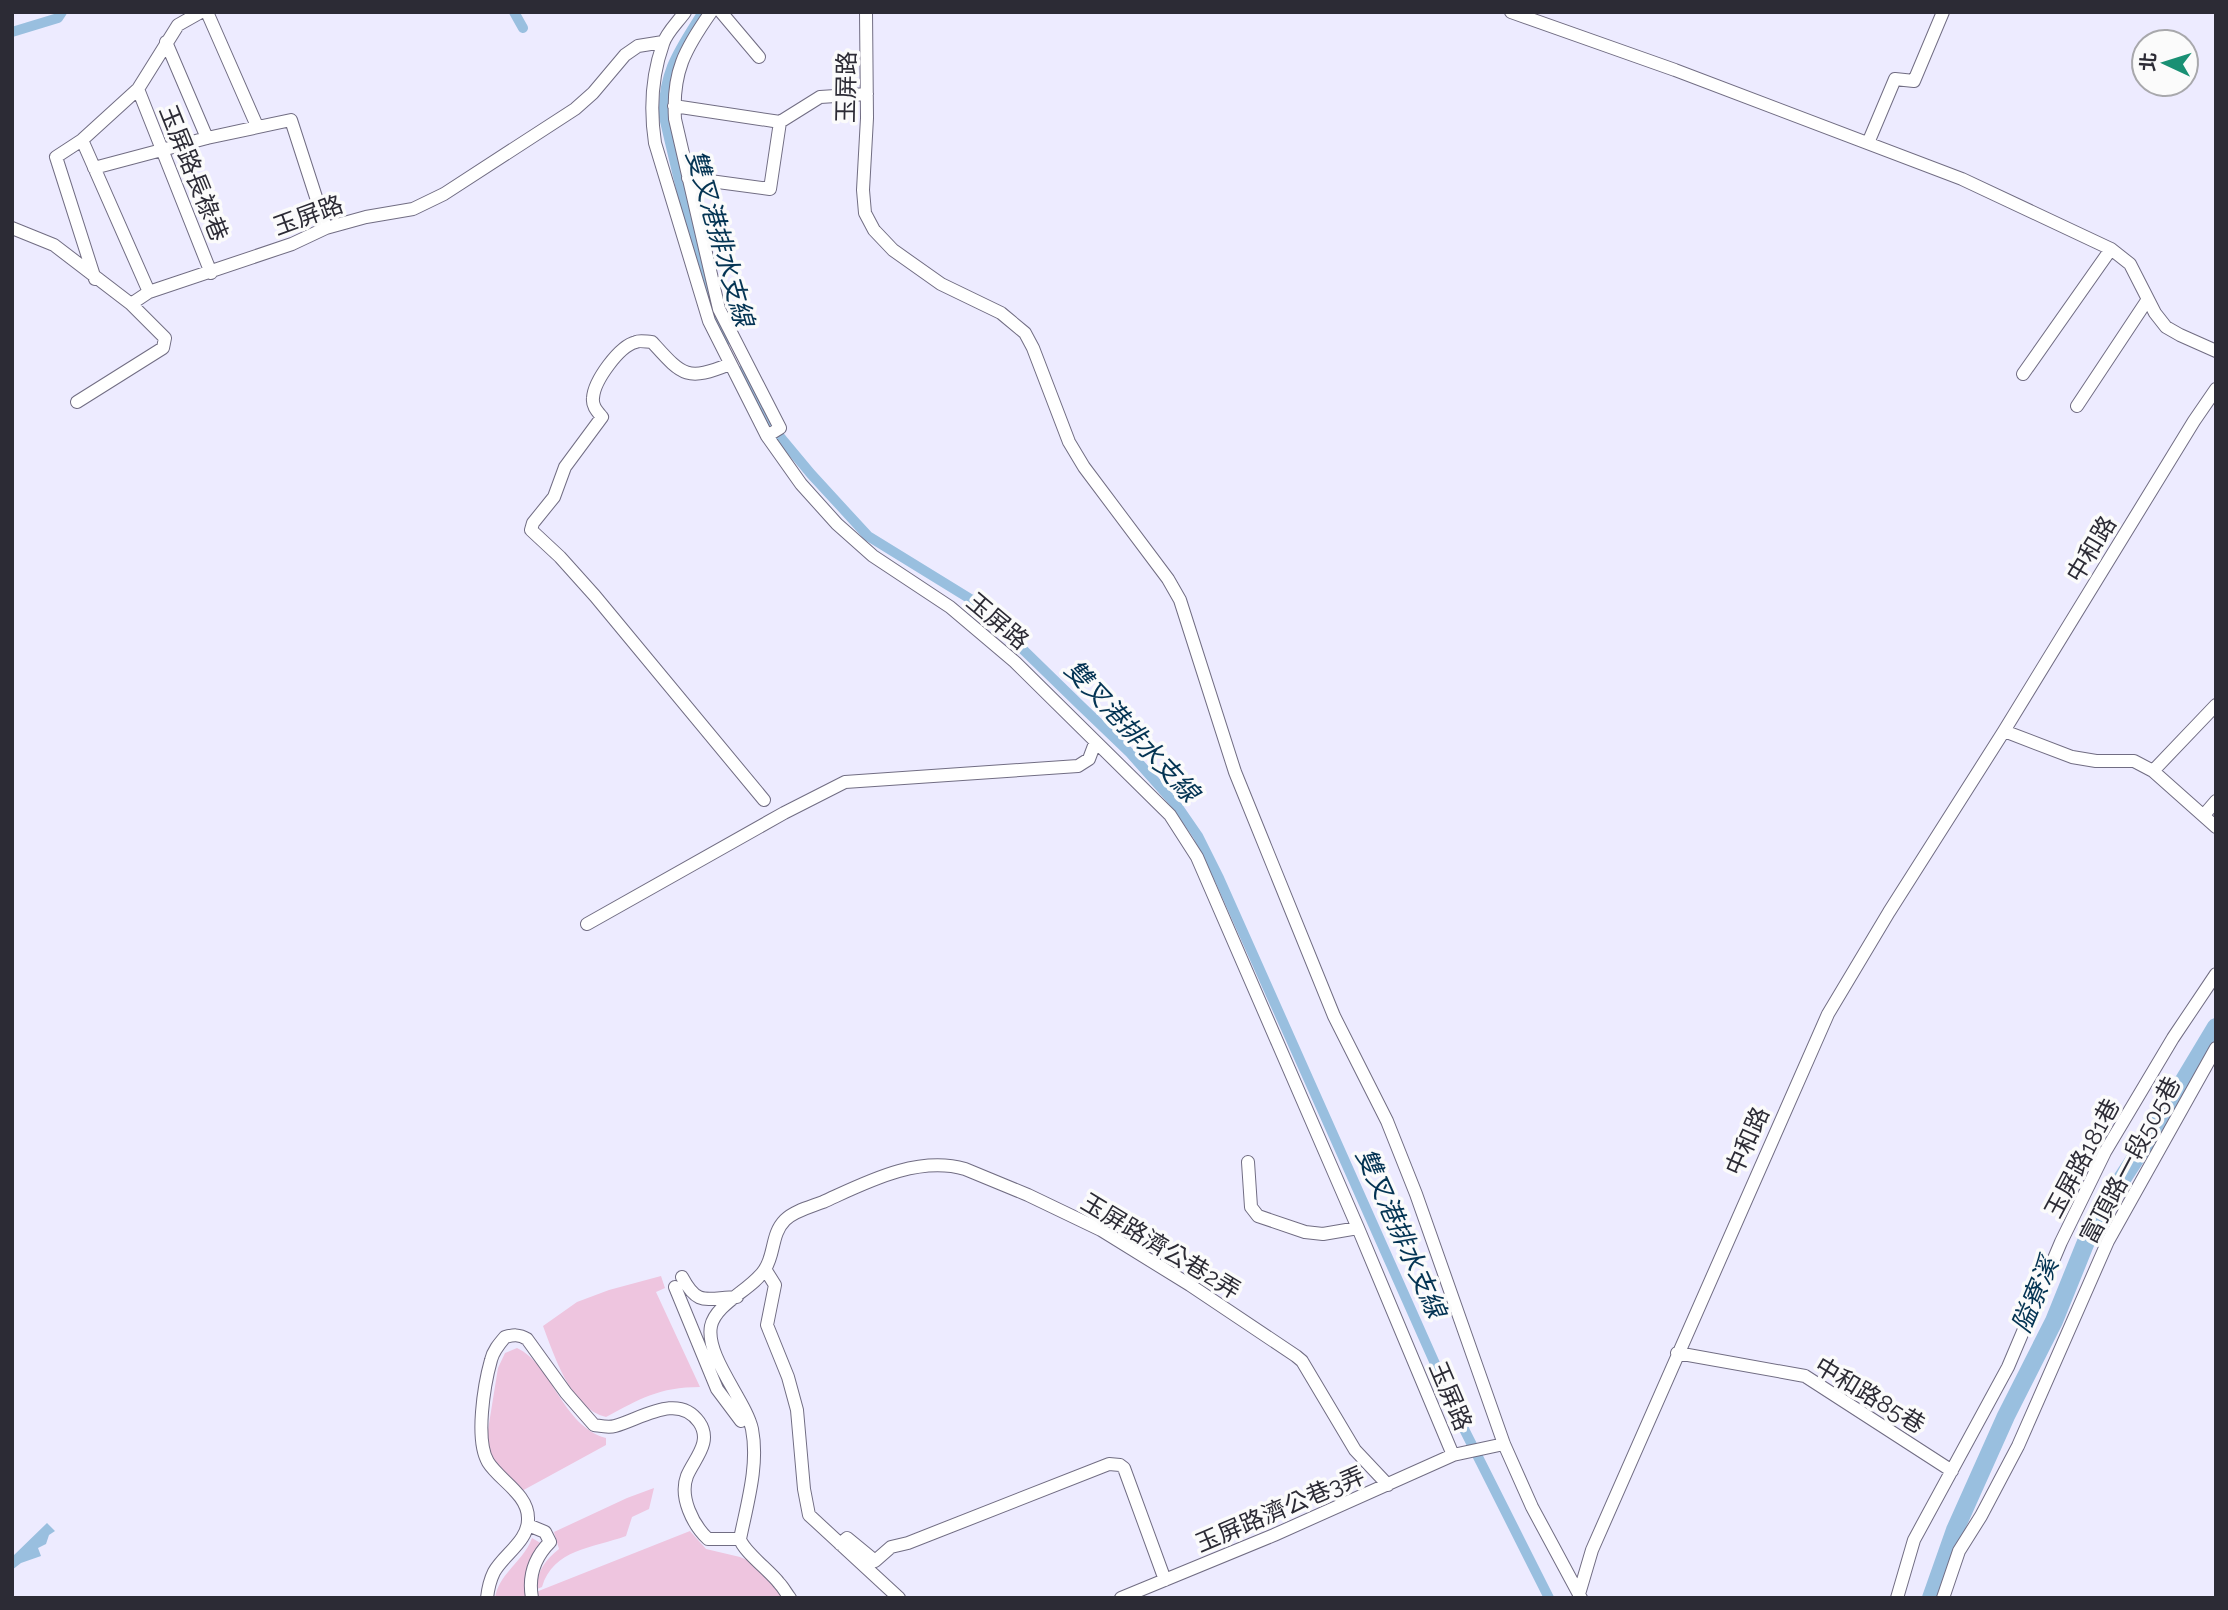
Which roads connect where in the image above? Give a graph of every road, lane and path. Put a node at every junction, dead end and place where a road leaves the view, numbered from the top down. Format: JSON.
{"nodes":[{"id":1,"x":201,"y":12,"type":"edge"},
{"id":2,"x":207,"y":12,"type":"edge"},
{"id":3,"x":685,"y":12,"type":"edge"},
{"id":4,"x":711,"y":12,"type":"edge"},
{"id":5,"x":721,"y":12,"type":"edge"},
{"id":6,"x":866,"y":12,"type":"edge"},
{"id":7,"x":1511,"y":12,"type":"edge"},
{"id":8,"x":1943,"y":12,"type":"edge"},
{"id":9,"x":166,"y":42,"type":"junction"},
{"id":10,"x":663,"y":42,"type":"junction"},
{"id":11,"x":759,"y":57,"type":"dead end"},
{"id":12,"x":138,"y":89,"type":"junction"},
{"id":13,"x":867,"y":94,"type":"junction"},
{"id":14,"x":674,"y":106,"type":"junction"},
{"id":15,"x":780,"y":122,"type":"junction"},
{"id":16,"x":257,"y":126,"type":"junction"},
{"id":17,"x":207,"y":138,"type":"junction"},
{"id":18,"x":82,"y":140,"type":"junction"},
{"id":19,"x":1868,"y":143,"type":"junction"},
{"id":20,"x":161,"y":149,"type":"junction"},
{"id":21,"x":94,"y":168,"type":"junction"},
{"id":22,"x":688,"y":178,"type":"junction"},
{"id":23,"x":12,"y":228,"type":"edge"},
{"id":24,"x":326,"y":228,"type":"junction"},
{"id":25,"x":2111,"y":249,"type":"junction"},
{"id":26,"x":211,"y":273,"type":"junction"},
{"id":27,"x":95,"y":279,"type":"junction"},
{"id":28,"x":149,"y":292,"type":"junction"},
{"id":29,"x":2148,"y":299,"type":"junction"},
{"id":30,"x":131,"y":304,"type":"junction"},
{"id":31,"x":2216,"y":351,"type":"edge"},
{"id":32,"x":730,"y":364,"type":"junction"},
{"id":33,"x":2023,"y":374,"type":"dead end"},
{"id":34,"x":2216,"y":389,"type":"edge"},
{"id":35,"x":77,"y":402,"type":"dead end"},
{"id":36,"x":2077,"y":406,"type":"dead end"},
{"id":37,"x":767,"y":436,"type":"junction"},
{"id":38,"x":2216,"y":705,"type":"edge"},
{"id":39,"x":2004,"y":731,"type":"junction"},
{"id":40,"x":1095,"y":743,"type":"junction"},
{"id":41,"x":2153,"y":771,"type":"junction"},
{"id":42,"x":764,"y":800,"type":"dead end"},
{"id":43,"x":2216,"y":801,"type":"edge"},
{"id":44,"x":2204,"y":815,"type":"junction"},
{"id":45,"x":2216,"y":827,"type":"edge"},
{"id":46,"x":587,"y":924,"type":"dead end"},
{"id":47,"x":2216,"y":974,"type":"edge"},
{"id":48,"x":2216,"y":1048,"type":"edge"},
{"id":49,"x":1248,"y":1161,"type":"dead end"},
{"id":50,"x":1358,"y":1228,"type":"junction"},
{"id":51,"x":765,"y":1269,"type":"junction"},
{"id":52,"x":737,"y":1297,"type":"junction"},
{"id":53,"x":1677,"y":1353,"type":"junction"},
{"id":54,"x":1504,"y":1444,"type":"junction"},
{"id":55,"x":1453,"y":1455,"type":"junction"},
{"id":56,"x":754,"y":1459,"type":"junction"},
{"id":57,"x":1952,"y":1471,"type":"junction"},
{"id":58,"x":1388,"y":1485,"type":"junction"},
{"id":59,"x":528,"y":1525,"type":"junction"},
{"id":60,"x":740,"y":1539,"type":"junction"},
{"id":61,"x":840,"y":1544,"type":"junction"},
{"id":62,"x":1165,"y":1580,"type":"junction"},
{"id":63,"x":1580,"y":1596,"type":"edge"},
{"id":64,"x":487,"y":1598,"type":"edge"},
{"id":65,"x":532,"y":1598,"type":"edge"},
{"id":66,"x":790,"y":1598,"type":"edge"},
{"id":67,"x":899,"y":1598,"type":"edge"},
{"id":68,"x":1121,"y":1598,"type":"edge"},
{"id":69,"x":1897,"y":1598,"type":"edge"},
{"id":70,"x":1943,"y":1598,"type":"edge"}],
"edges":[{"from":1,"to":9,"type":"street"},
{"from":2,"to":16,"type":"street"},
{"from":3,"to":10,"type":"street","name":"玉屏路"},
{"from":4,"to":14,"type":"street"},
{"from":5,"to":11,"type":"street"},
{"from":6,"to":13,"type":"street","name":"玉屏路"},
{"from":7,"to":19,"type":"street"},
{"from":8,"to":19,"type":"street"},
{"from":9,"to":12,"type":"street"},
{"from":9,"to":17,"type":"street"},
{"from":10,"to":24,"type":"street","name":"玉屏路"},
{"from":10,"to":32,"type":"street","name":"玉屏路"},
{"from":12,"to":18,"type":"street"},
{"from":12,"to":20,"type":"street","name":"玉屏路長祿巷"},
{"from":13,"to":15,"type":"street"},
{"from":13,"to":54,"type":"street","name":"玉屏路"},
{"from":14,"to":15,"type":"street"},
{"from":14,"to":22,"type":"street"},
{"from":15,"to":22,"type":"street"},
{"from":16,"to":17,"type":"street"},
{"from":16,"to":24,"type":"street"},
{"from":17,"to":20,"type":"street"},
{"from":18,"to":21,"type":"street"},
{"from":18,"to":27,"type":"street"},
{"from":19,"to":25,"type":"street"},
{"from":20,"to":21,"type":"street"},
{"from":20,"to":26,"type":"street","name":"玉屏路長祿巷"},
{"from":21,"to":28,"type":"street"},
{"from":22,"to":37,"type":"street"},
{"from":23,"to":27,"type":"street"},
{"from":24,"to":26,"type":"street","name":"玉屏路"},
{"from":25,"to":29,"type":"street"},
{"from":25,"to":33,"type":"street"},
{"from":26,"to":28,"type":"street","name":"玉屏路"},
{"from":27,"to":30,"type":"street"},
{"from":28,"to":30,"type":"street","name":"玉屏路"},
{"from":29,"to":31,"type":"street"},
{"from":29,"to":36,"type":"street"},
{"from":30,"to":35,"type":"street"},
{"from":32,"to":37,"type":"street","name":"玉屏路"},
{"from":32,"to":42,"type":"street"},
{"from":34,"to":39,"type":"street","name":"中和路"},
{"from":37,"to":40,"type":"street","name":"玉屏路"},
{"from":38,"to":41,"type":"street"},
{"from":39,"to":41,"type":"street"},
{"from":39,"to":53,"type":"street","name":"中和路"},
{"from":40,"to":46,"type":"street"},
{"from":40,"to":50,"type":"street","name":"玉屏路"},
{"from":41,"to":44,"type":"street"},
{"from":43,"to":44,"type":"street"},
{"from":44,"to":45,"type":"street"},
{"from":47,"to":57,"type":"street","name":"玉屏路181巷"},
{"from":48,"to":70,"type":"street","name":"富頂路一段505巷"},
{"from":49,"to":50,"type":"street"},
{"from":50,"to":55,"type":"street","name":"玉屏路"},
{"from":51,"to":52,"type":"street","name":"玉屏路濟公巷2弄"},
{"from":51,"to":58,"type":"street","name":"玉屏路濟公巷2弄"},
{"from":51,"to":61,"type":"street"},
{"from":52,"to":56,"type":"street","name":"玉屏路濟公巷2弄"},
{"from":52,"to":56,"type":"street"},
{"from":53,"to":57,"type":"street","name":"中和路85巷"},
{"from":53,"to":63,"type":"street","name":"中和路"},
{"from":54,"to":55,"type":"street","name":"玉屏路"},
{"from":54,"to":63,"type":"street","name":"玉屏路"},
{"from":55,"to":58,"type":"street","name":"玉屏路濟公巷3弄"},
{"from":56,"to":60,"type":"street","name":"玉屏路濟公巷2弄"},
{"from":57,"to":69,"type":"street","name":"玉屏路181巷"},
{"from":58,"to":62,"type":"street","name":"玉屏路濟公巷3弄"},
{"from":59,"to":60,"type":"street"},
{"from":59,"to":64,"type":"street"},
{"from":59,"to":65,"type":"street"},
{"from":60,"to":66,"type":"street"},
{"from":61,"to":62,"type":"street"},
{"from":61,"to":67,"type":"street"},
{"from":62,"to":68,"type":"street","name":"玉屏路濟公巷3弄"}]}
